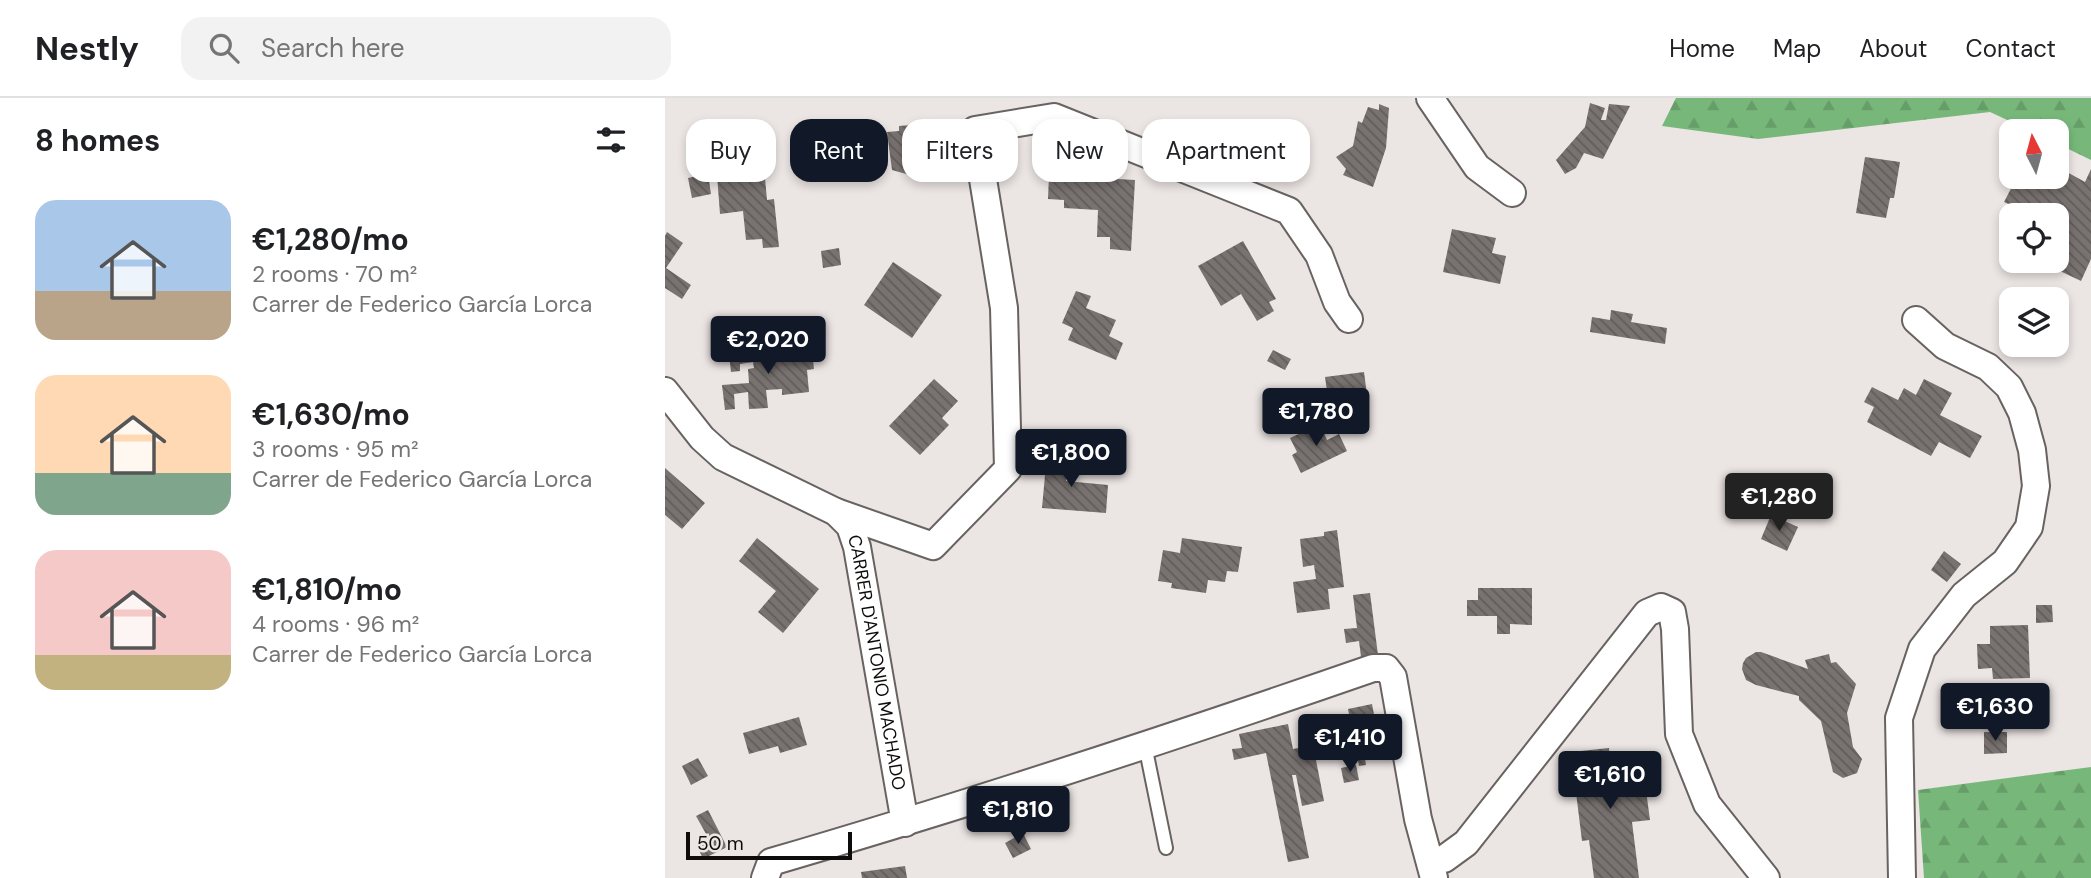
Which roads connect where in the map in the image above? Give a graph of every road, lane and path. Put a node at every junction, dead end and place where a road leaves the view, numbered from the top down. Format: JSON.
{"nodes":[{"id":1,"x":1430,"y":98,"type":"edge"},
{"id":2,"x":1512,"y":193,"type":"dead end"},
{"id":3,"x":1349,"y":319,"type":"dead end"},
{"id":4,"x":1916,"y":320,"type":"dead end"},
{"id":5,"x":665,"y":391,"type":"edge"},
{"id":6,"x":836,"y":512,"type":"junction"},
{"id":7,"x":1146,"y":745,"type":"junction"},
{"id":8,"x":905,"y":823,"type":"junction"},
{"id":9,"x":1167,"y":848,"type":"dead end"},
{"id":10,"x":1432,"y":869,"type":"edge"},
{"id":11,"x":765,"y":878,"type":"edge"},
{"id":12,"x":1766,"y":878,"type":"edge"},
{"id":13,"x":1902,"y":878,"type":"edge"}],
"edges":[{"from":1,"to":2,"type":"street"},
{"from":3,"to":6,"type":"street"},
{"from":4,"to":13,"type":"street"},
{"from":5,"to":6,"type":"street"},
{"from":6,"to":8,"type":"street","name":"CARRER D'ANTONIO MACHADO"},
{"from":7,"to":8,"type":"street"},
{"from":7,"to":9,"type":"lane"},
{"from":7,"to":10,"type":"street"},
{"from":8,"to":11,"type":"street"},
{"from":10,"to":12,"type":"street"}]}
